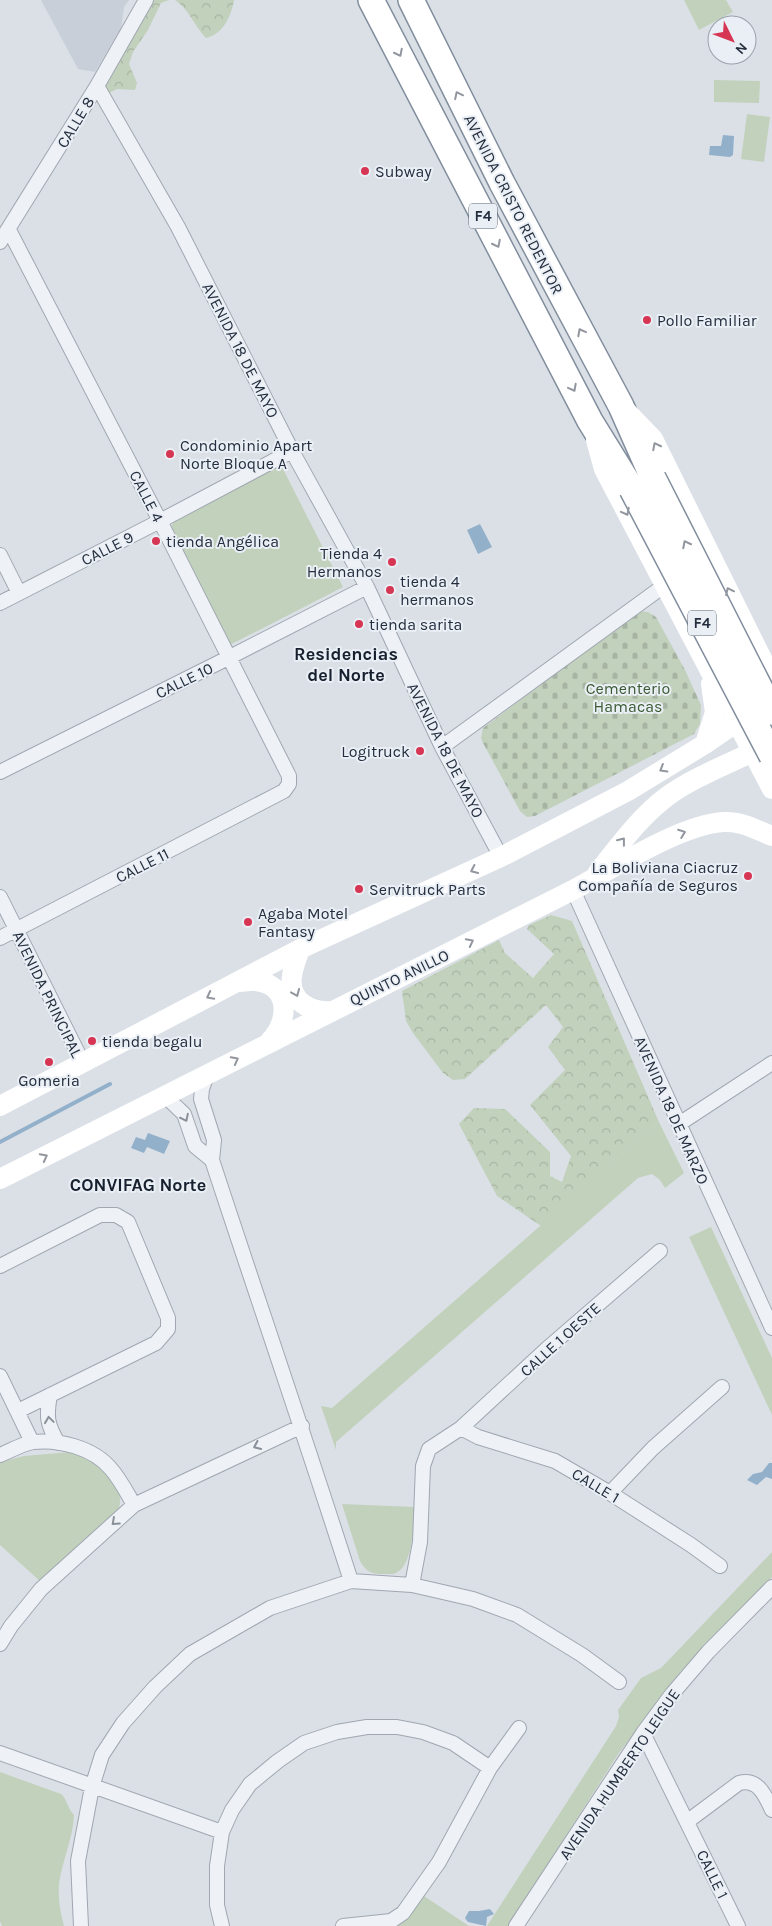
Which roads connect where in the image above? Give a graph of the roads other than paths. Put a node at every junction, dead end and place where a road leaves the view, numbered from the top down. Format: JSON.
{"nodes":[{"id":1,"x":146,"y":0,"type":"edge"},
{"id":2,"x":371,"y":0,"type":"edge"},
{"id":3,"x":411,"y":0,"type":"edge"},
{"id":4,"x":97,"y":86,"type":"junction"},
{"id":5,"x":9,"y":230,"type":"junction"},
{"id":6,"x":0,"y":242,"type":"edge"},
{"id":7,"x":621,"y":406,"type":"junction"},
{"id":8,"x":590,"y":421,"type":"junction"},
{"id":9,"x":292,"y":450,"type":"junction"},
{"id":10,"x":642,"y":484,"type":"junction"},
{"id":11,"x":160,"y":521,"type":"junction"},
{"id":12,"x":0,"y":556,"type":"edge"},
{"id":13,"x":665,"y":586,"type":"junction"},
{"id":14,"x":367,"y":587,"type":"junction"},
{"id":15,"x":19,"y":593,"type":"junction"},
{"id":16,"x":0,"y":603,"type":"edge"},
{"id":17,"x":750,"y":635,"type":"junction"},
{"id":18,"x":228,"y":658,"type":"junction"},
{"id":19,"x":706,"y":660,"type":"junction"},
{"id":20,"x":772,"y":661,"type":"edge"},
{"id":21,"x":772,"y":679,"type":"edge"},
{"id":22,"x":772,"y":703,"type":"edge"},
{"id":23,"x":772,"y":712,"type":"edge"},
{"id":24,"x":737,"y":722,"type":"junction"},
{"id":25,"x":772,"y":743,"type":"edge"},
{"id":26,"x":705,"y":744,"type":"junction"},
{"id":27,"x":442,"y":747,"type":"junction"},
{"id":28,"x":766,"y":756,"type":"edge"},
{"id":29,"x":0,"y":772,"type":"edge"},
{"id":30,"x":772,"y":780,"type":"edge"},
{"id":31,"x":772,"y":789,"type":"edge"},
{"id":32,"x":284,"y":791,"type":"joint"},
{"id":33,"x":772,"y":836,"type":"edge"},
{"id":34,"x":501,"y":857,"type":"junction"},
{"id":35,"x":592,"y":880,"type":"junction"},
{"id":36,"x":573,"y":890,"type":"junction"},
{"id":37,"x":0,"y":897,"type":"edge"},
{"id":38,"x":16,"y":930,"type":"junction"},
{"id":39,"x":0,"y":938,"type":"edge"},
{"id":40,"x":300,"y":949,"type":"junction"},
{"id":41,"x":238,"y":982,"type":"junction"},
{"id":42,"x":332,"y":1010,"type":"junction"},
{"id":43,"x":269,"y":1042,"type":"junction"},
{"id":44,"x":772,"y":1062,"type":"edge"},
{"id":45,"x":82,"y":1063,"type":"junction"},
{"id":46,"x":207,"y":1075,"type":"junction"},
{"id":47,"x":165,"y":1096,"type":"junction"},
{"id":48,"x":0,"y":1106,"type":"edge"},
{"id":49,"x":679,"y":1124,"type":"junction"},
{"id":50,"x":212,"y":1160,"type":"junction"},
{"id":51,"x":0,"y":1179,"type":"edge"},
{"id":52,"x":660,"y":1251,"type":"dead end"},
{"id":53,"x":0,"y":1266,"type":"edge"},
{"id":54,"x":772,"y":1328,"type":"edge"},
{"id":55,"x":0,"y":1376,"type":"edge"},
{"id":56,"x":722,"y":1387,"type":"dead end"},
{"id":57,"x":50,"y":1395,"type":"junction"},
{"id":58,"x":18,"y":1411,"type":"junction"},
{"id":59,"x":302,"y":1426,"type":"junction"},
{"id":60,"x":461,"y":1428,"type":"junction"},
{"id":61,"x":32,"y":1442,"type":"junction"},
{"id":62,"x":58,"y":1442,"type":"junction"},
{"id":63,"x":0,"y":1455,"type":"edge"},
{"id":64,"x":610,"y":1493,"type":"junction"},
{"id":65,"x":134,"y":1505,"type":"junction"},
{"id":66,"x":720,"y":1566,"type":"dead end"},
{"id":67,"x":351,"y":1582,"type":"junction"},
{"id":68,"x":412,"y":1585,"type":"junction"},
{"id":69,"x":772,"y":1587,"type":"edge"},
{"id":70,"x":0,"y":1644,"type":"edge"},
{"id":71,"x":619,"y":1682,"type":"dead end"},
{"id":72,"x":519,"y":1728,"type":"dead end"},
{"id":73,"x":643,"y":1733,"type":"junction"},
{"id":74,"x":0,"y":1753,"type":"edge"},
{"id":75,"x":490,"y":1768,"type":"junction"},
{"id":76,"x":92,"y":1787,"type":"junction"},
{"id":77,"x":772,"y":1810,"type":"edge"},
{"id":78,"x":688,"y":1821,"type":"junction"},
{"id":79,"x":222,"y":1832,"type":"junction"},
{"id":80,"x":733,"y":1923,"type":"edge"},
{"id":81,"x":81,"y":1926,"type":"edge"},
{"id":82,"x":222,"y":1926,"type":"edge"},
{"id":83,"x":344,"y":1926,"type":"edge"},
{"id":84,"x":516,"y":1926,"type":"edge"}],
"edges":[{"from":1,"to":4,"type":"street","name":"CALLE 8"},
{"from":2,"to":8,"type":"highway","name":"AVENIDA CRISTO REDENTOR","number":"F4","one_way":true},
{"from":7,"to":3,"type":"highway","name":"AVENIDA CRISTO REDENTOR","number":"F4","one_way":true},
{"from":4,"to":5,"type":"street","name":"CALLE 8"},
{"from":4,"to":9,"type":"street","name":"AVENIDA 18 DE MAYO"},
{"from":5,"to":6,"type":"street","name":"CALLE 8"},
{"from":5,"to":11,"type":"street","name":"CALLE 4"},
{"from":7,"to":10,"type":"highway","name":"AVENIDA CRISTO REDENTOR","number":"F4"},
{"from":17,"to":7,"type":"main road","name":"AVENIDA CRISTO REDENTOR","one_way":true},
{"from":8,"to":10,"type":"highway","name":"AVENIDA CRISTO REDENTOR","number":"F4"},
{"from":8,"to":13,"type":"main road","name":"AVENIDA CRISTO REDENTOR","one_way":true},
{"from":9,"to":11,"type":"street","name":"CALLE 9"},
{"from":9,"to":14,"type":"street","name":"AVENIDA 18 DE MAYO"},
{"from":23,"to":10,"type":"highway","name":"AVENIDA CRISTO REDENTOR","number":"F4","one_way":true,"bridge":true},
{"from":10,"to":28,"type":"highway","name":"AVENIDA CRISTO REDENTOR","number":"F4","bridge":true},
{"from":11,"to":15,"type":"street","name":"CALLE 9"},
{"from":11,"to":18,"type":"street","name":"CALLE 4"},
{"from":12,"to":15,"type":"street"},
{"from":13,"to":19,"type":"main road","name":"AVENIDA CRISTO REDENTOR"},
{"from":13,"to":27,"type":"street"},
{"from":14,"to":18,"type":"street","name":"CALLE 10"},
{"from":14,"to":27,"type":"street","name":"AVENIDA 18 DE MAYO"},
{"from":15,"to":16,"type":"street","name":"CALLE 9"},
{"from":17,"to":19,"type":"main road"},
{"from":17,"to":20,"type":"main road"},
{"from":17,"to":21,"type":"main road","name":"AVENIDA CRISTO REDENTOR"},
{"from":18,"to":29,"type":"street","name":"CALLE 10"},
{"from":18,"to":32,"type":"street","name":"CALLE 4"},
{"from":19,"to":24,"type":"main road","name":"AVENIDA CRISTO REDENTOR"},
{"from":19,"to":26,"type":"main road"},
{"from":22,"to":24,"type":"main road"},
{"from":24,"to":26,"type":"main road"},
{"from":24,"to":28,"type":"main road","name":"AVENIDA CRISTO REDENTOR"},
{"from":25,"to":28,"type":"main road","name":"QUINTO ANILLO"},
{"from":26,"to":34,"type":"main road","one_way":true},
{"from":27,"to":34,"type":"street","name":"AVENIDA 18 DE MAYO"},
{"from":28,"to":30,"type":"main road"},
{"from":28,"to":31,"type":"main road","name":"AVENIDA CRISTO REDENTOR"},
{"from":35,"to":28,"type":"main road","name":"QUINTO ANILLO","one_way":true},
{"from":32,"to":38,"type":"street","name":"CALLE 11"},
{"from":35,"to":33,"type":"main road","one_way":true},
{"from":34,"to":40,"type":"main road","one_way":true},
{"from":35,"to":36,"type":"main road","name":"QUINTO ANILLO"},
{"from":42,"to":36,"type":"main road","name":"QUINTO ANILLO","one_way":true},
{"from":36,"to":49,"type":"street","name":"AVENIDA 18 DE MARZO"},
{"from":37,"to":38,"type":"street","name":"AVENIDA PRINCIPAL"},
{"from":38,"to":39,"type":"street","name":"CALLE 11"},
{"from":38,"to":45,"type":"street","name":"AVENIDA PRINCIPAL"},
{"from":40,"to":41,"type":"main road"},
{"from":40,"to":42,"type":"main road","one_way":true},
{"from":41,"to":43,"type":"main road"},
{"from":41,"to":45,"type":"main road","one_way":true},
{"from":42,"to":43,"type":"main road","name":"QUINTO ANILLO"},
{"from":46,"to":43,"type":"main road","name":"QUINTO ANILLO","one_way":true},
{"from":44,"to":49,"type":"street"},
{"from":45,"to":48,"type":"main road"},
{"from":46,"to":47,"type":"main road","name":"QUINTO ANILLO"},
{"from":46,"to":50,"type":"street"},
{"from":47,"to":50,"type":"street","one_way":true},
{"from":51,"to":47,"type":"main road","name":"QUINTO ANILLO","one_way":true},
{"from":49,"to":54,"type":"street","name":"AVENIDA 18 DE MARZO"},
{"from":50,"to":59,"type":"street"},
{"from":52,"to":60,"type":"street","name":"CALLE 1 OESTE"},
{"from":53,"to":57,"type":"street"},
{"from":55,"to":58,"type":"street"},
{"from":56,"to":64,"type":"street"},
{"from":57,"to":58,"type":"street"},
{"from":62,"to":57,"type":"street","one_way":true},
{"from":58,"to":61,"type":"street"},
{"from":59,"to":65,"type":"street","one_way":true},
{"from":59,"to":67,"type":"street"},
{"from":60,"to":64,"type":"street","name":"CALLE 1"},
{"from":60,"to":68,"type":"street","name":"CALLE 1 OESTE"},
{"from":61,"to":62,"type":"street"},
{"from":61,"to":63,"type":"street"},
{"from":62,"to":65,"type":"street"},
{"from":64,"to":66,"type":"street","name":"CALLE 1"},
{"from":65,"to":70,"type":"street","one_way":true},
{"from":67,"to":68,"type":"street"},
{"from":67,"to":76,"type":"street"},
{"from":68,"to":71,"type":"street"},
{"from":69,"to":73,"type":"street","name":"AVENIDA HUMBERTO LEIGUE"},
{"from":72,"to":75,"type":"street"},
{"from":73,"to":78,"type":"street","name":"CALLE 1"},
{"from":73,"to":84,"type":"street","name":"AVENIDA HUMBERTO LEIGUE"},
{"from":74,"to":76,"type":"street"},
{"from":75,"to":79,"type":"street"},
{"from":75,"to":83,"type":"street"},
{"from":76,"to":79,"type":"street"},
{"from":76,"to":81,"type":"street"},
{"from":77,"to":78,"type":"street"},
{"from":78,"to":80,"type":"street","name":"CALLE 1"},
{"from":79,"to":82,"type":"street"}]}
